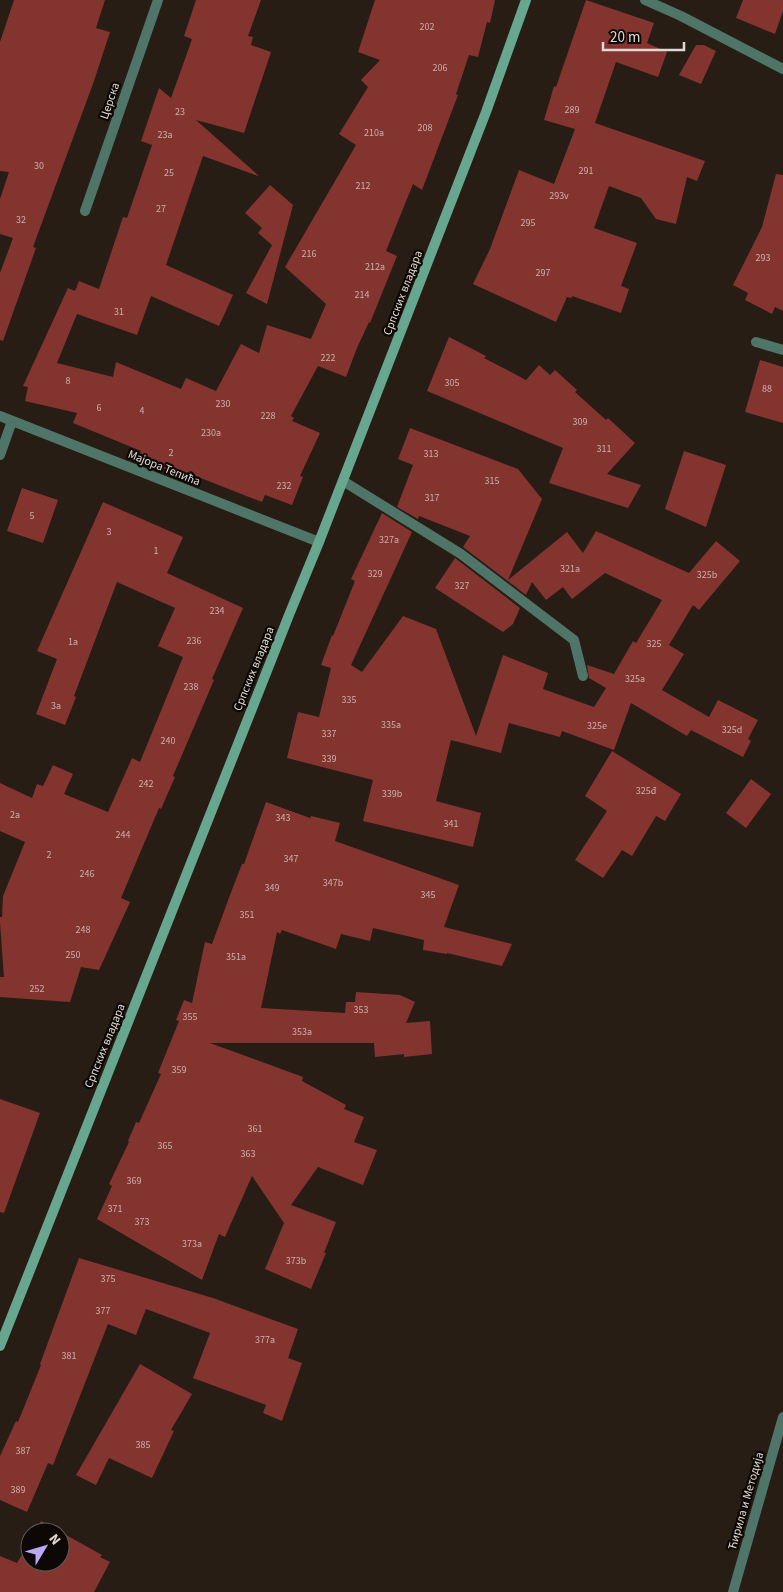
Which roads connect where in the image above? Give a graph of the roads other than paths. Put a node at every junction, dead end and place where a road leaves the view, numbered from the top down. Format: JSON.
{"nodes":[{"id":1,"x":158,"y":0,"type":"edge"},
{"id":2,"x":526,"y":0,"type":"edge"},
{"id":3,"x":645,"y":0,"type":"edge"},
{"id":4,"x":783,"y":70,"type":"edge"},
{"id":5,"x":85,"y":211,"type":"dead end"},
{"id":6,"x":756,"y":342,"type":"dead end"},
{"id":7,"x":783,"y":350,"type":"edge"},
{"id":8,"x":0,"y":416,"type":"edge"},
{"id":9,"x":12,"y":421,"type":"junction"},
{"id":10,"x":0,"y":456,"type":"edge"},
{"id":11,"x":343,"y":481,"type":"junction"},
{"id":12,"x":319,"y":542,"type":"junction"},
{"id":13,"x":583,"y":676,"type":"dead end"},
{"id":14,"x":0,"y":1346,"type":"edge"},
{"id":15,"x":783,"y":1417,"type":"edge"},
{"id":16,"x":733,"y":1592,"type":"edge"}],
"edges":[{"from":1,"to":5,"type":"street","name":"Церска"},
{"from":2,"to":11,"type":"main road","name":"Српских владара"},
{"from":3,"to":4,"type":"street"},
{"from":6,"to":7,"type":"street"},
{"from":8,"to":9,"type":"street","name":"Мајора Тепића"},
{"from":9,"to":10,"type":"street"},
{"from":9,"to":12,"type":"street","name":"Мајора Тепића"},
{"from":11,"to":12,"type":"main road","name":"Српских владара"},
{"from":11,"to":13,"type":"street"},
{"from":12,"to":14,"type":"main road","name":"Српских владара"},
{"from":15,"to":16,"type":"street","name":"Ћирила и Методија"}]}
